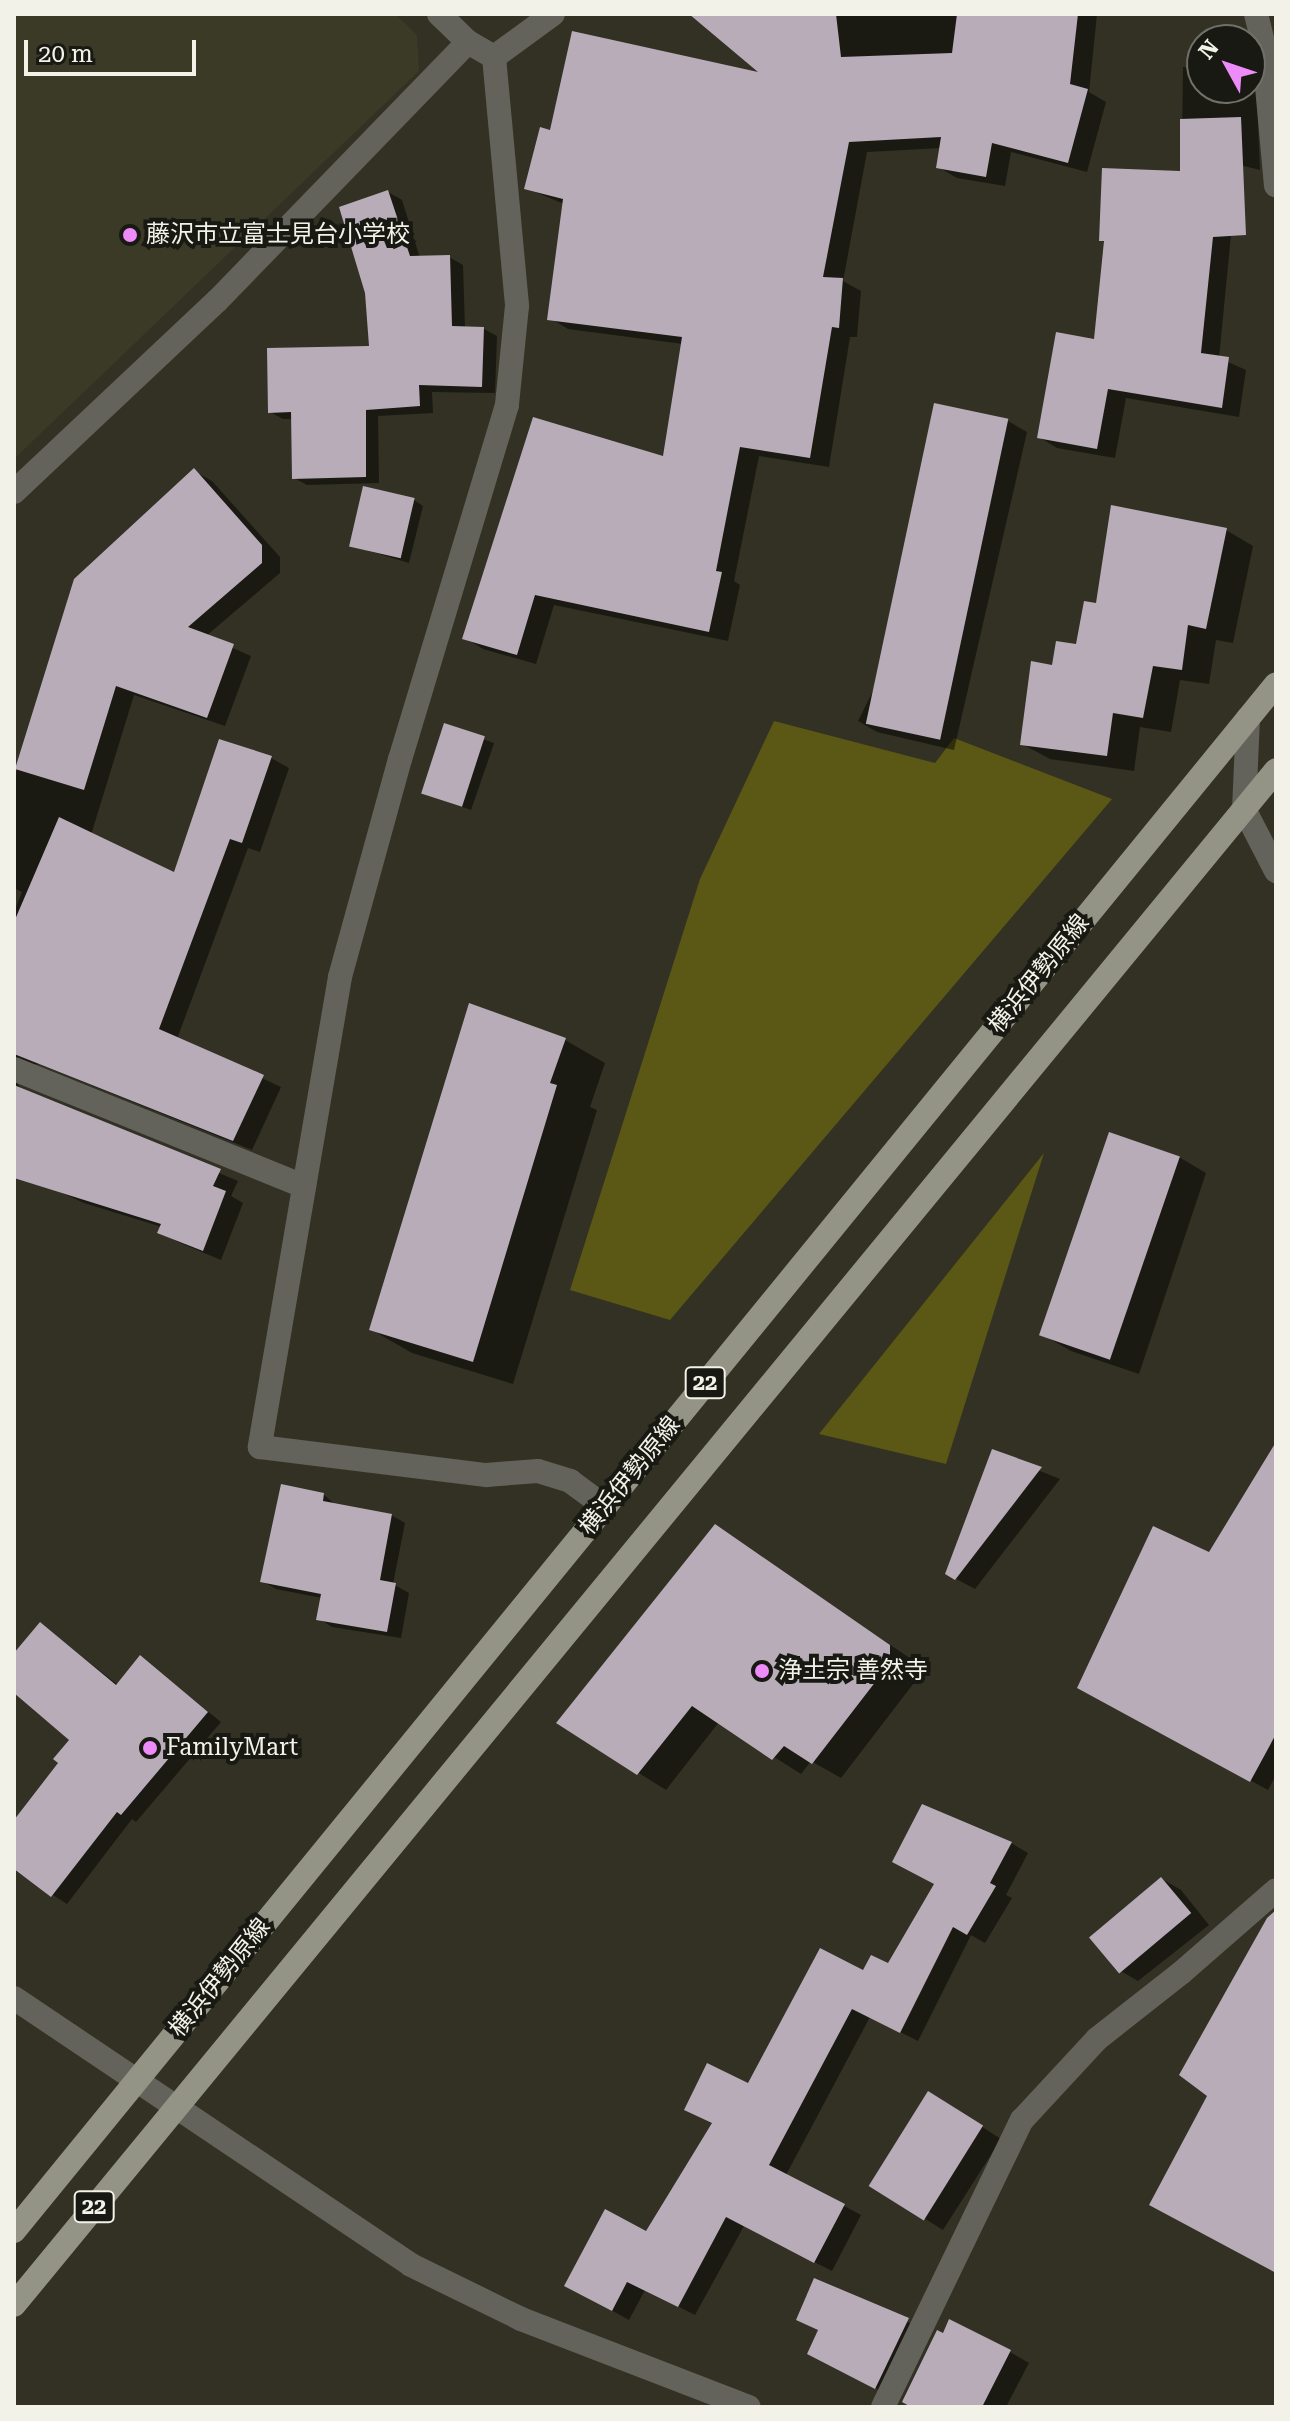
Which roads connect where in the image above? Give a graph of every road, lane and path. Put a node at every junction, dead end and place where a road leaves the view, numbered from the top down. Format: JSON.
{"nodes":[{"id":1,"x":439,"y":14,"type":"edge"},
{"id":2,"x":553,"y":14,"type":"edge"},
{"id":3,"x":1256,"y":14,"type":"edge"},
{"id":4,"x":468,"y":42,"type":"junction"},
{"id":5,"x":494,"y":57,"type":"junction"},
{"id":6,"x":1276,"y":185,"type":"edge"},
{"id":7,"x":14,"y":492,"type":"edge"},
{"id":8,"x":1276,"y":684,"type":"edge"},
{"id":9,"x":1248,"y":718,"type":"junction"},
{"id":10,"x":1276,"y":770,"type":"edge"},
{"id":11,"x":1244,"y":809,"type":"junction"},
{"id":12,"x":1276,"y":871,"type":"edge"},
{"id":13,"x":14,"y":1069,"type":"edge"},
{"id":14,"x":304,"y":1186,"type":"junction"},
{"id":15,"x":604,"y":1506,"type":"junction"},
{"id":16,"x":1276,"y":1890,"type":"edge"},
{"id":17,"x":14,"y":1998,"type":"edge"},
{"id":18,"x":135,"y":2082,"type":"junction"},
{"id":19,"x":173,"y":2108,"type":"junction"},
{"id":20,"x":14,"y":2231,"type":"edge"},
{"id":21,"x":14,"y":2305,"type":"edge"},
{"id":22,"x":749,"y":2407,"type":"edge"},
{"id":23,"x":883,"y":2407,"type":"edge"}],
"edges":[{"from":1,"to":4,"type":"street"},
{"from":2,"to":5,"type":"street"},
{"from":3,"to":6,"type":"street"},
{"from":4,"to":5,"type":"street"},
{"from":4,"to":7,"type":"street"},
{"from":5,"to":14,"type":"street"},
{"from":8,"to":9,"type":"main road","name":"横浜伊勢原線","number":"22"},
{"from":9,"to":11,"type":"street"},
{"from":9,"to":15,"type":"main road","name":"横浜伊勢原線","number":"22"},
{"from":10,"to":11,"type":"main road","name":"横浜伊勢原線","number":"22"},
{"from":11,"to":12,"type":"street"},
{"from":11,"to":19,"type":"main road","name":"横浜伊勢原線","number":"22"},
{"from":13,"to":14,"type":"street"},
{"from":14,"to":15,"type":"street"},
{"from":15,"to":18,"type":"main road","name":"横浜伊勢原線","number":"22"},
{"from":16,"to":23,"type":"street"},
{"from":17,"to":18,"type":"street"},
{"from":18,"to":19,"type":"street"},
{"from":18,"to":20,"type":"main road","name":"横浜伊勢原線","number":"22"},
{"from":19,"to":21,"type":"main road","name":"横浜伊勢原線","number":"22"},
{"from":19,"to":22,"type":"street"}]}
